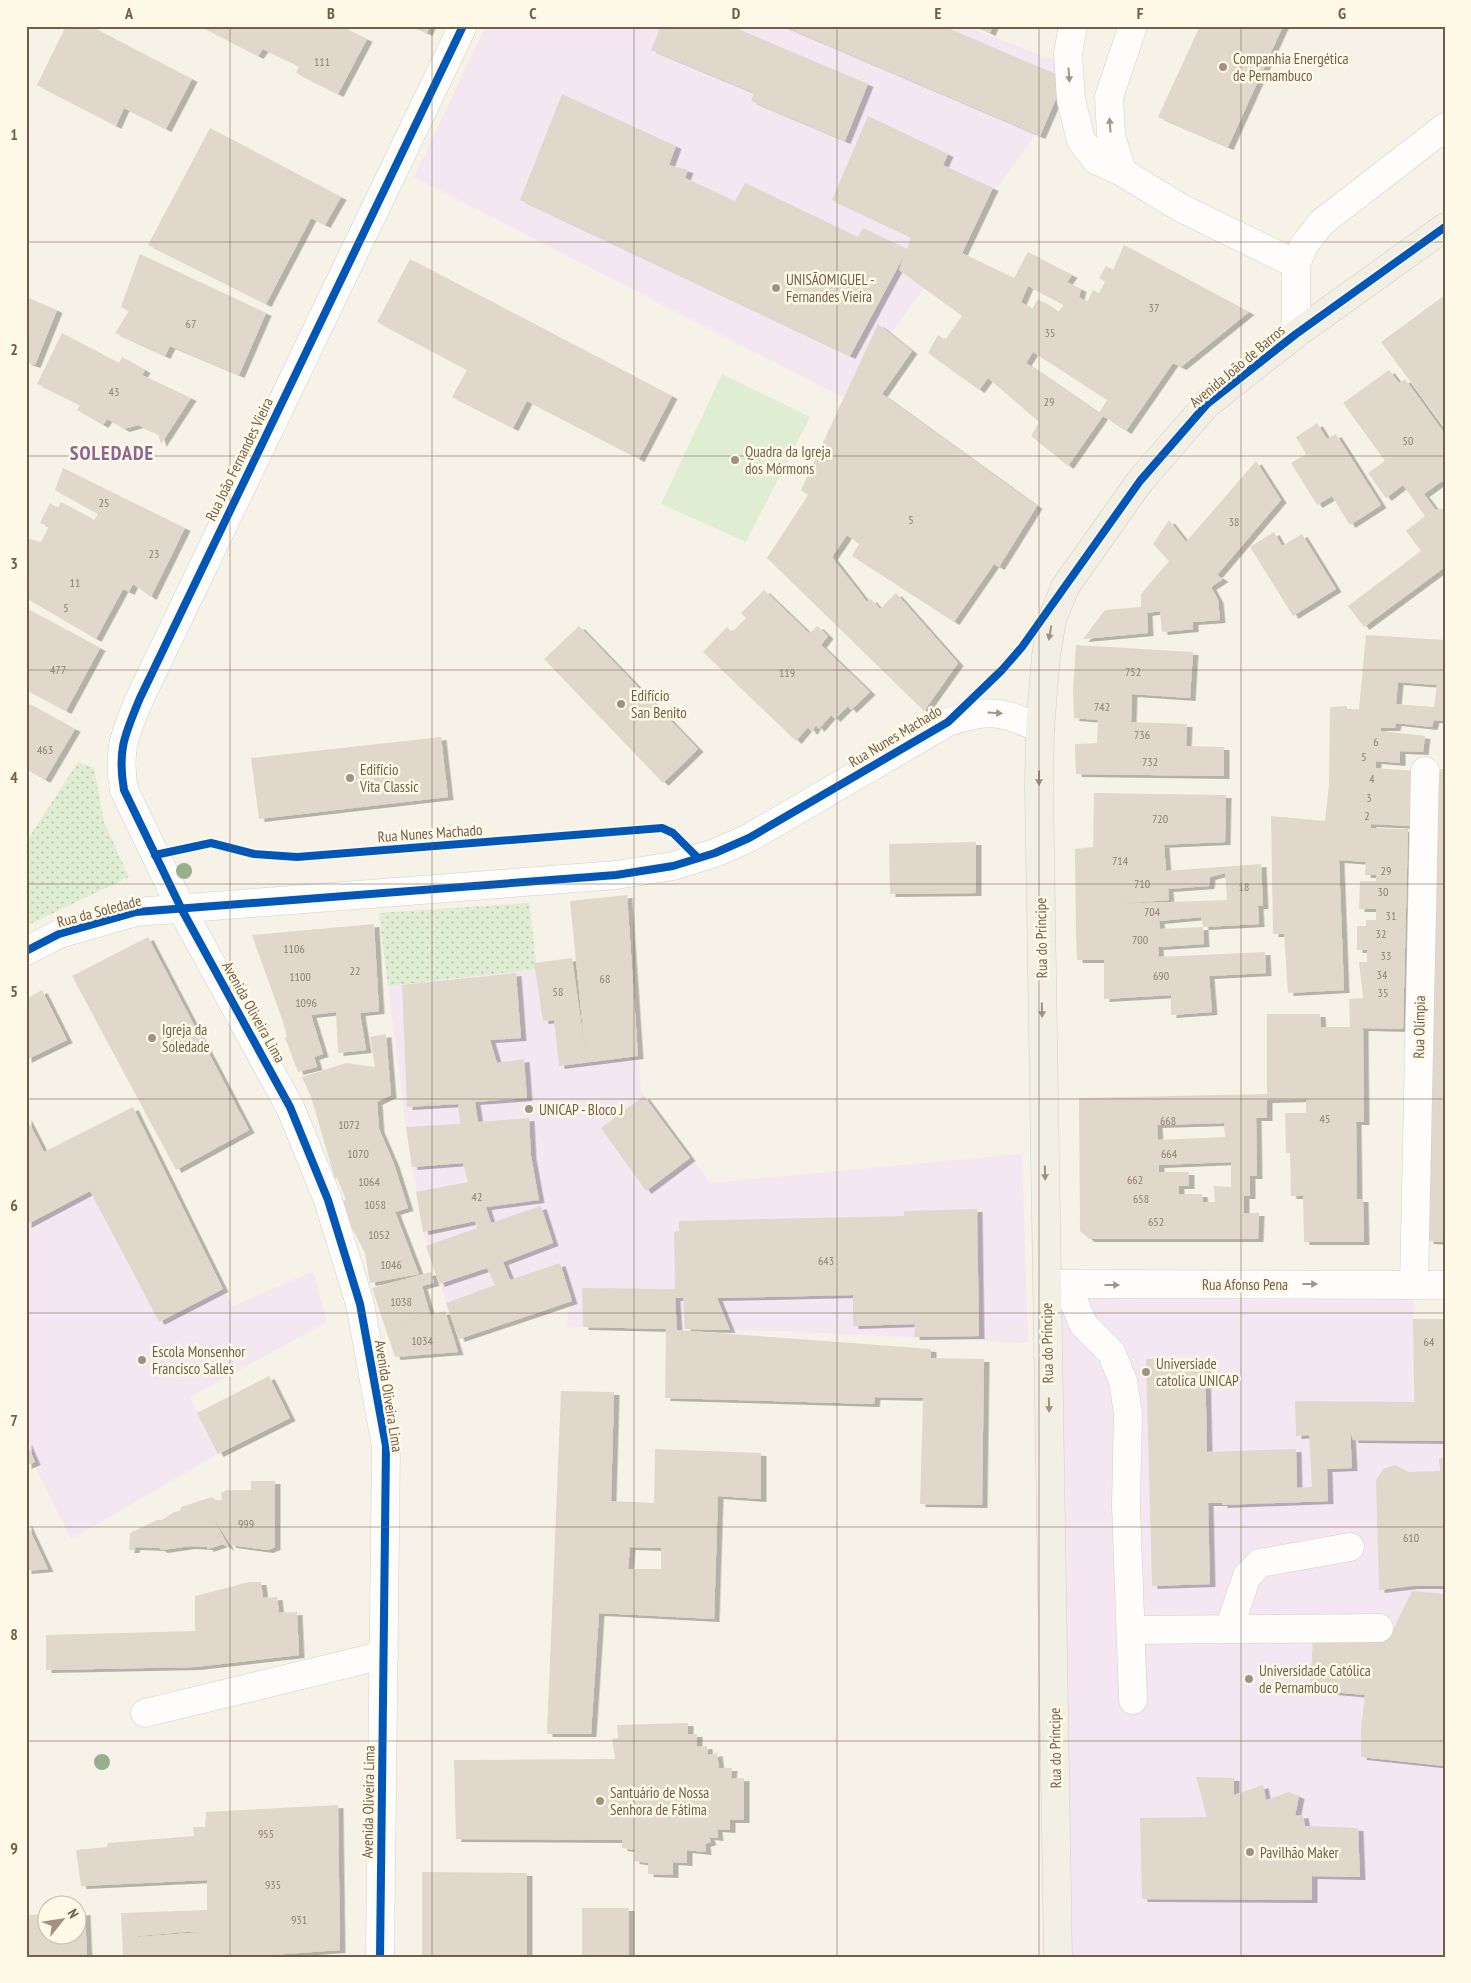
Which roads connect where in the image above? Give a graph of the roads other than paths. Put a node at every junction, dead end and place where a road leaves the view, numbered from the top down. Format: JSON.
{"nodes":[{"id":1,"x":463,"y":26,"type":"edge"},
{"id":2,"x":1073,"y":26,"type":"edge"},
{"id":3,"x":1133,"y":26,"type":"edge"},
{"id":4,"x":1445,"y":127,"type":"edge"},
{"id":5,"x":1122,"y":172,"type":"junction"},
{"id":6,"x":1445,"y":227,"type":"edge"},
{"id":7,"x":1296,"y":264,"type":"junction"},
{"id":8,"x":1296,"y":334,"type":"junction"},
{"id":9,"x":1040,"y":729,"type":"junction"},
{"id":10,"x":1425,"y":771,"type":"dead end"},
{"id":11,"x":182,"y":910,"type":"junction"},
{"id":12,"x":26,"y":951,"type":"edge"},
{"id":13,"x":1057,"y":1284,"type":"junction"},
{"id":14,"x":1414,"y":1284,"type":"junction"},
{"id":15,"x":1445,"y":1285,"type":"edge"},
{"id":16,"x":1350,"y":1546,"type":"dead end"},
{"id":17,"x":1379,"y":1628,"type":"dead end"},
{"id":18,"x":1229,"y":1629,"type":"junction"},
{"id":19,"x":1131,"y":1630,"type":"junction"},
{"id":20,"x":384,"y":1655,"type":"junction"},
{"id":21,"x":1133,"y":1700,"type":"dead end"},
{"id":22,"x":145,"y":1713,"type":"dead end"},
{"id":23,"x":380,"y":1957,"type":"edge"},
{"id":24,"x":1058,"y":1957,"type":"edge"}],
"edges":[{"from":1,"to":11,"type":"street","name":"Rua João Fernandes Vieira"},
{"from":2,"to":5,"type":"street","one_way":true},
{"from":5,"to":3,"type":"street","one_way":true},
{"from":4,"to":7,"type":"street"},
{"from":5,"to":7,"type":"street"},
{"from":6,"to":8,"type":"main road","name":"Avenida João de Barros"},
{"from":7,"to":8,"type":"street"},
{"from":8,"to":9,"type":"main road","name":"Avenida João de Barros","one_way":true},
{"from":11,"to":9,"type":"street","name":"Rua Nunes Machado","one_way":true},
{"from":9,"to":13,"type":"main road","name":"Rua do Príncipe","one_way":true},
{"from":10,"to":14,"type":"street","name":"Rua Olímpia"},
{"from":11,"to":12,"type":"street","name":"Rua da Soledade"},
{"from":11,"to":20,"type":"street","name":"Avenida Oliveira Lima"},
{"from":13,"to":14,"type":"street","name":"Rua Afonso Pena","one_way":true},
{"from":13,"to":19,"type":"street"},
{"from":13,"to":24,"type":"main road","name":"Rua do Príncipe","one_way":true},
{"from":14,"to":15,"type":"street","name":"Rua Afonso Pena"},
{"from":16,"to":18,"type":"street"},
{"from":17,"to":18,"type":"street"},
{"from":18,"to":19,"type":"street"},
{"from":19,"to":21,"type":"street"},
{"from":20,"to":22,"type":"street"},
{"from":20,"to":23,"type":"street","name":"Avenida Oliveira Lima"}]}
